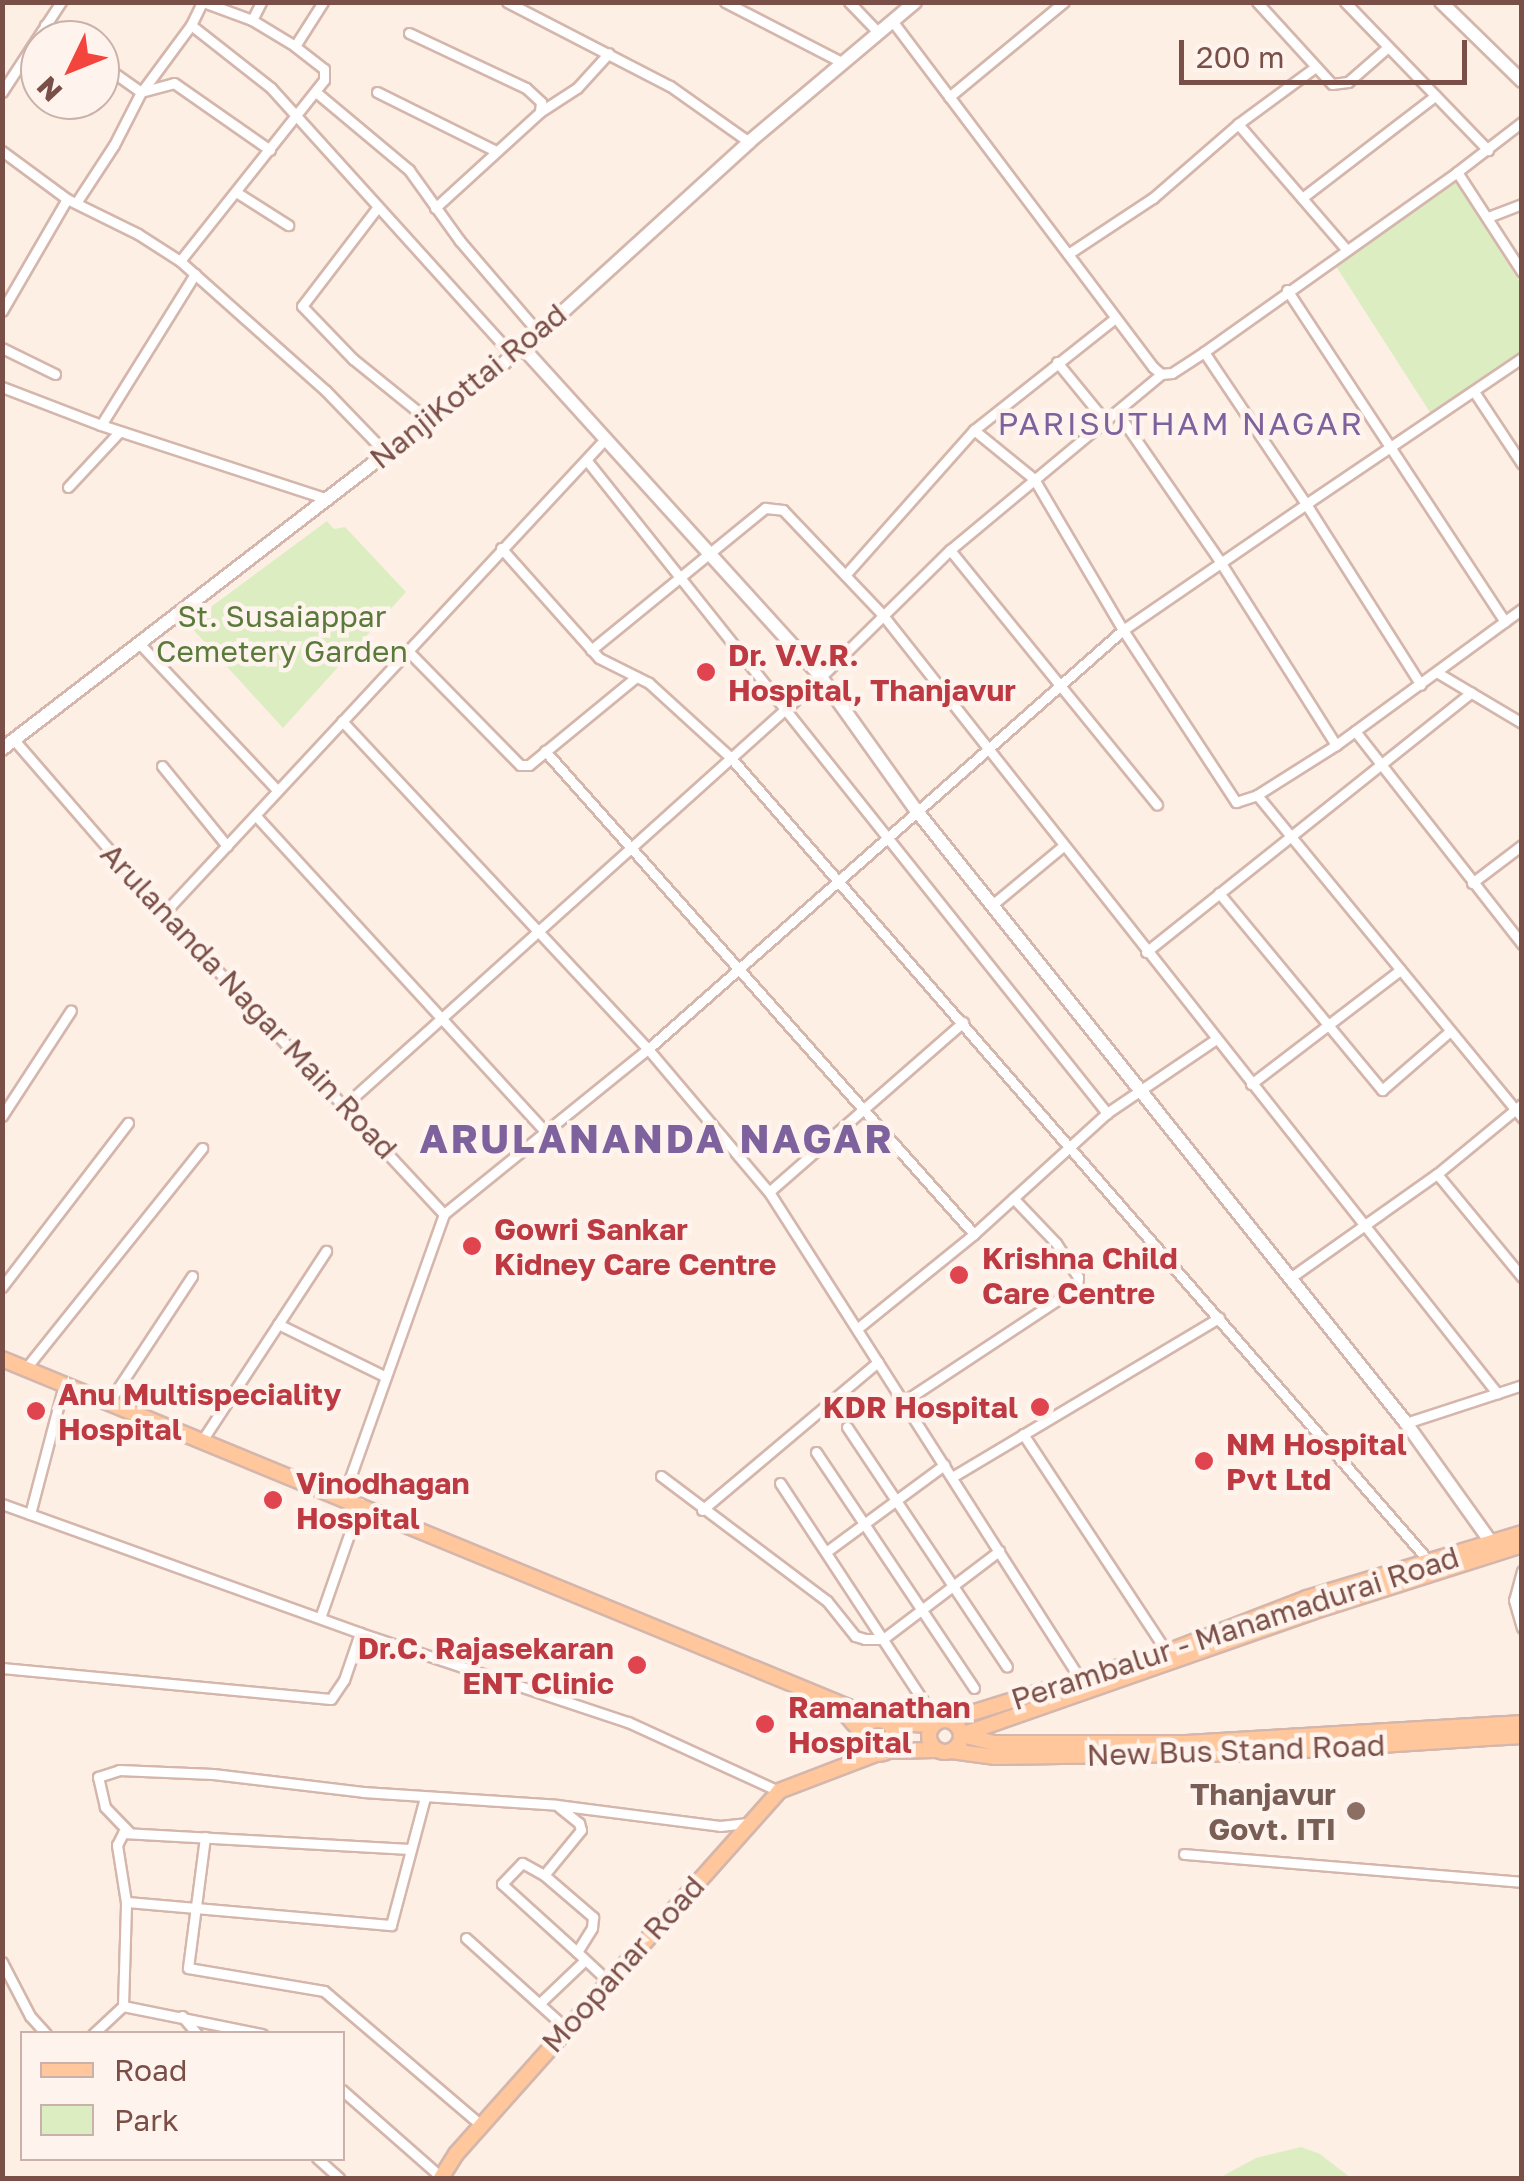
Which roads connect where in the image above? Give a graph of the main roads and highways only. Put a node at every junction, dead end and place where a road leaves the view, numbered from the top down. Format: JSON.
{"nodes":[{"id":1,"x":2,"y":1359,"type":"edge"},
{"id":2,"x":1520,"y":1546,"type":"edge"},
{"id":3,"x":1496,"y":1548,"type":"junction"},
{"id":4,"x":1309,"y":1605,"type":"junction"},
{"id":5,"x":1084,"y":1686,"type":"junction"},
{"id":6,"x":832,"y":1697,"type":"junction"},
{"id":7,"x":884,"y":1721,"type":"junction"},
{"id":8,"x":940,"y":1722,"type":"junction"},
{"id":9,"x":1522,"y":1723,"type":"edge"},
{"id":10,"x":962,"y":1735,"type":"junction"},
{"id":11,"x":1522,"y":1736,"type":"edge"},
{"id":12,"x":861,"y":1737,"type":"junction"},
{"id":13,"x":944,"y":1750,"type":"junction"},
{"id":14,"x":882,"y":1752,"type":"junction"},
{"id":15,"x":826,"y":1774,"type":"junction"},
{"id":16,"x":442,"y":2178,"type":"edge"}],
"edges":[{"from":1,"to":6,"type":"main road"},
{"from":2,"to":3,"type":"main road"},
{"from":3,"to":4,"type":"main road"},
{"from":3,"to":4,"type":"main road","name":"Perambalur - Manamadurai Road"},
{"from":4,"to":5,"type":"main road"},
{"from":4,"to":5,"type":"main road","name":"Perambalur - Manamadurai Road"},
{"from":5,"to":8,"type":"main road","name":"Perambalur - Manamadurai Road"},
{"from":5,"to":10,"type":"main road"},
{"from":6,"to":7,"type":"main road"},
{"from":6,"to":12,"type":"main road"},
{"from":7,"to":8,"type":"main road","name":"Perambalur - Manamadurai Road"},
{"from":7,"to":12,"type":"main road","name":"Moopanar Road"},
{"from":7,"to":14,"type":"main road"},
{"from":8,"to":10,"type":"main road"},
{"from":8,"to":13,"type":"main road"},
{"from":9,"to":10,"type":"main road","name":"New Bus Stand Road"},
{"from":10,"to":13,"type":"main road"},
{"from":11,"to":13,"type":"main road","name":"New Bus Stand Road"},
{"from":12,"to":14,"type":"main road"},
{"from":12,"to":15,"type":"main road","name":"Moopanar Road"},
{"from":13,"to":14,"type":"main road","name":"New Bus Stand Road"},
{"from":14,"to":15,"type":"main road","name":"Moopanar Road"},
{"from":15,"to":16,"type":"main road","name":"Moopanar Road"}]}
